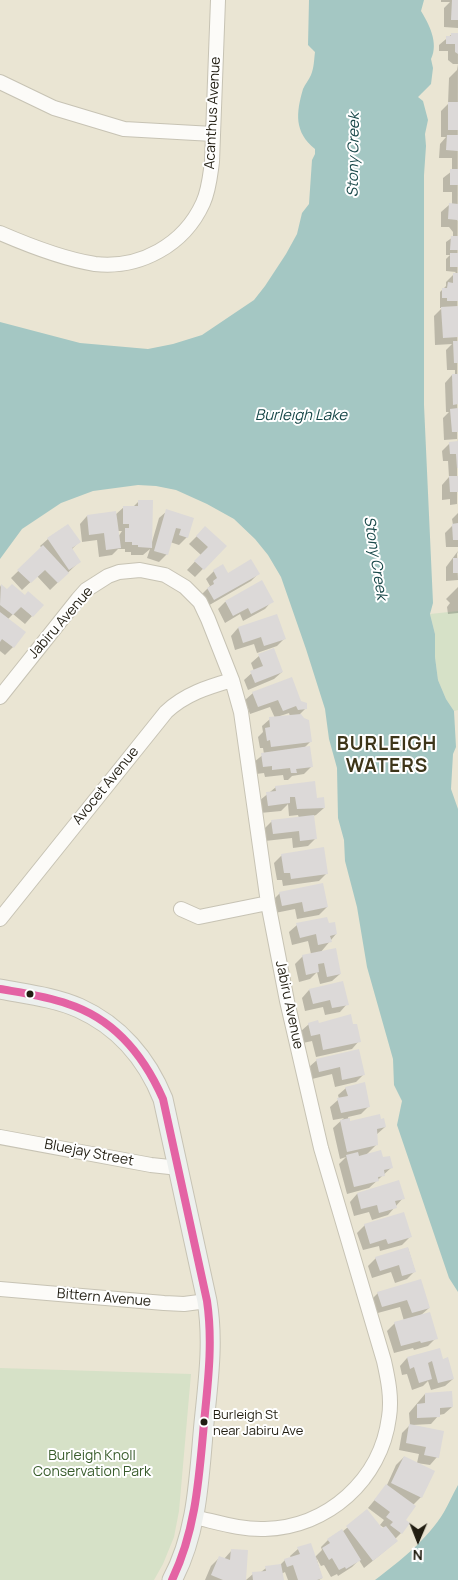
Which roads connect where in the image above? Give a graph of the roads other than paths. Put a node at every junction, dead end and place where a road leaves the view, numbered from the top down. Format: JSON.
{"nodes":[{"id":1,"x":218,"y":0,"type":"edge"},
{"id":2,"x":0,"y":82,"type":"edge"},
{"id":3,"x":213,"y":134,"type":"junction"},
{"id":4,"x":0,"y":234,"type":"edge"},
{"id":5,"x":232,"y":680,"type":"junction"},
{"id":6,"x":0,"y":697,"type":"edge"},
{"id":7,"x":268,"y":903,"type":"junction"},
{"id":8,"x":181,"y":909,"type":"dead end"},
{"id":9,"x":0,"y":919,"type":"edge"},
{"id":10,"x":0,"y":989,"type":"edge"},
{"id":11,"x":0,"y":1137,"type":"edge"},
{"id":12,"x":179,"y":1168,"type":"junction"},
{"id":13,"x":0,"y":1289,"type":"edge"},
{"id":14,"x":207,"y":1301,"type":"junction"},
{"id":15,"x":194,"y":1517,"type":"junction"},
{"id":16,"x":172,"y":1580,"type":"edge"}],
"edges":[{"from":1,"to":3,"type":"street","name":"Acanthus Avenue"},
{"from":2,"to":3,"type":"street"},
{"from":3,"to":4,"type":"street","name":"Acanthus Avenue"},
{"from":5,"to":6,"type":"street","name":"Jabiru Avenue"},
{"from":5,"to":7,"type":"street","name":"Jabiru Avenue"},
{"from":5,"to":9,"type":"street","name":"Avocet Avenue"},
{"from":7,"to":8,"type":"street"},
{"from":7,"to":15,"type":"street","name":"Jabiru Avenue"},
{"from":10,"to":12,"type":"street"},
{"from":11,"to":12,"type":"street","name":"Bluejay Street"},
{"from":12,"to":14,"type":"street"},
{"from":13,"to":14,"type":"street","name":"Bittern Avenue"},
{"from":14,"to":15,"type":"street"},
{"from":15,"to":16,"type":"street"}]}
